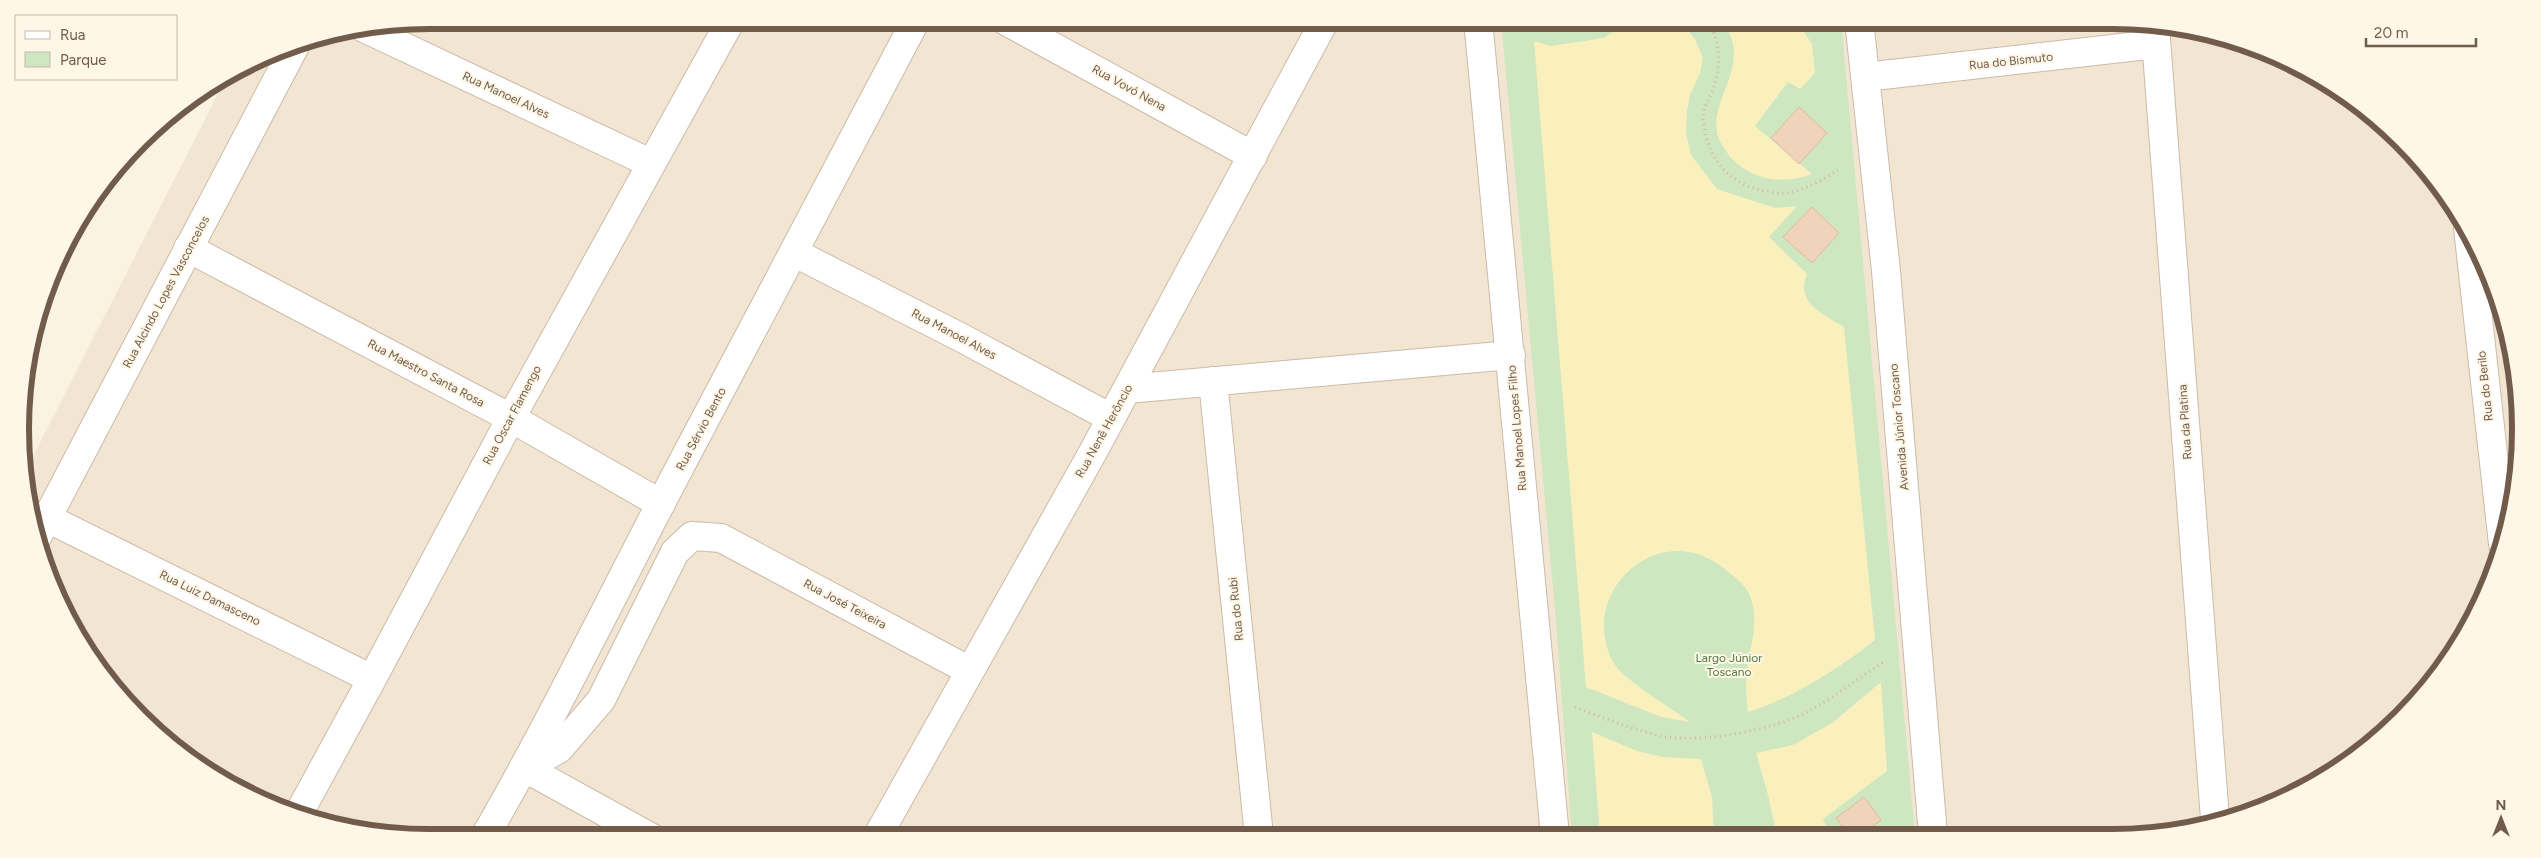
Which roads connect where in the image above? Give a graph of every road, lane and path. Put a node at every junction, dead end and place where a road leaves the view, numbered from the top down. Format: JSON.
{"nodes":[{"id":1,"x":726,"y":29,"type":"edge"},
{"id":2,"x":911,"y":29,"type":"edge"},
{"id":3,"x":1020,"y":29,"type":"edge"},
{"id":4,"x":1320,"y":29,"type":"edge"},
{"id":5,"x":1479,"y":29,"type":"edge"},
{"id":6,"x":1537,"y":29,"type":"edge"},
{"id":7,"x":1590,"y":29,"type":"edge"},
{"id":8,"x":1711,"y":29,"type":"edge"},
{"id":9,"x":1860,"y":29,"type":"edge"},
{"id":10,"x":374,"y":33,"type":"edge"},
{"id":11,"x":2155,"y":35,"type":"edge"},
{"id":12,"x":291,"y":53,"type":"edge"},
{"id":13,"x":1865,"y":77,"type":"junction"},
{"id":14,"x":1253,"y":156,"type":"junction"},
{"id":15,"x":650,"y":163,"type":"junction"},
{"id":16,"x":1845,"y":166,"type":"dead end"},
{"id":17,"x":188,"y":248,"type":"junction"},
{"id":18,"x":2471,"y":251,"type":"edge"},
{"id":19,"x":795,"y":253,"type":"junction"},
{"id":20,"x":1511,"y":355,"type":"junction"},
{"id":21,"x":1213,"y":381,"type":"junction"},
{"id":22,"x":1127,"y":389,"type":"junction"},
{"id":23,"x":511,"y":418,"type":"junction"},
{"id":24,"x":1111,"y":418,"type":"junction"},
{"id":25,"x":661,"y":504,"type":"junction"},
{"id":26,"x":2501,"y":525,"type":"edge"},
{"id":27,"x":42,"y":528,"type":"edge"},
{"id":28,"x":1893,"y":655,"type":"dead end"},
{"id":29,"x":970,"y":671,"type":"junction"},
{"id":30,"x":372,"y":679,"type":"junction"},
{"id":31,"x":1574,"y":707,"type":"dead end"},
{"id":32,"x":524,"y":768,"type":"junction"},
{"id":33,"x":301,"y":808,"type":"edge"},
{"id":34,"x":2216,"y":816,"type":"edge"},
{"id":35,"x":489,"y":829,"type":"edge"},
{"id":36,"x":636,"y":829,"type":"edge"},
{"id":37,"x":881,"y":829,"type":"edge"},
{"id":38,"x":1258,"y":829,"type":"edge"},
{"id":39,"x":1554,"y":829,"type":"edge"},
{"id":40,"x":1932,"y":829,"type":"edge"}],
"edges":[{"from":1,"to":15,"type":"street","name":"Rua Oscar Flamengo"},
{"from":2,"to":19,"type":"street","name":"Rua Sérvio Bento"},
{"from":3,"to":14,"type":"street","name":"Rua Vovó Nena"},
{"from":4,"to":14,"type":"street","name":"Rua Nenê Herôncio"},
{"from":5,"to":20,"type":"street","name":"Rua Manoel Lopes Filho"},
{"from":6,"to":7,"type":"path"},
{"from":8,"to":16,"type":"path"},
{"from":9,"to":13,"type":"street","name":"Avenida Júnior Toscano"},
{"from":10,"to":15,"type":"street","name":"Rua Manoel Alves"},
{"from":11,"to":13,"type":"street","name":"Rua do Bismuto"},
{"from":11,"to":34,"type":"street","name":"Rua da Platina"},
{"from":12,"to":17,"type":"street","name":"Rua Alcindo Lopes Vasconcelos"},
{"from":13,"to":40,"type":"street","name":"Avenida Júnior Toscano"},
{"from":14,"to":22,"type":"street","name":"Rua Nenê Herôncio"},
{"from":15,"to":23,"type":"street","name":"Rua Oscar Flamengo"},
{"from":17,"to":23,"type":"street","name":"Rua Maestro Santa Rosa"},
{"from":17,"to":27,"type":"street","name":"Rua Alcindo Lopes Vasconcelos"},
{"from":18,"to":26,"type":"street","name":"Rua do Berilo"},
{"from":19,"to":24,"type":"street","name":"Rua Manoel Alves"},
{"from":19,"to":25,"type":"street","name":"Rua Sérvio Bento"},
{"from":20,"to":21,"type":"street"},
{"from":20,"to":39,"type":"street","name":"Rua Manoel Lopes Filho"},
{"from":21,"to":22,"type":"street"},
{"from":21,"to":38,"type":"street","name":"Rua do Rubi"},
{"from":22,"to":24,"type":"street","name":"Rua Nenê Herôncio"},
{"from":23,"to":25,"type":"street","name":"Rua Maestro Santa Rosa"},
{"from":23,"to":30,"type":"street","name":"Rua Oscar Flamengo"},
{"from":24,"to":29,"type":"street","name":"Rua Nenê Herôncio"},
{"from":25,"to":32,"type":"street","name":"Rua Sérvio Bento"},
{"from":27,"to":30,"type":"street","name":"Rua Luiz Damasceno"},
{"from":28,"to":31,"type":"path"},
{"from":29,"to":32,"type":"street","name":"Rua José Teixeira"},
{"from":29,"to":37,"type":"street","name":"Rua Nenê Herôncio"},
{"from":30,"to":33,"type":"street","name":"Rua Oscar Flamengo"},
{"from":32,"to":35,"type":"street","name":"Rua Sérvio Bento"},
{"from":32,"to":36,"type":"street"}]}
